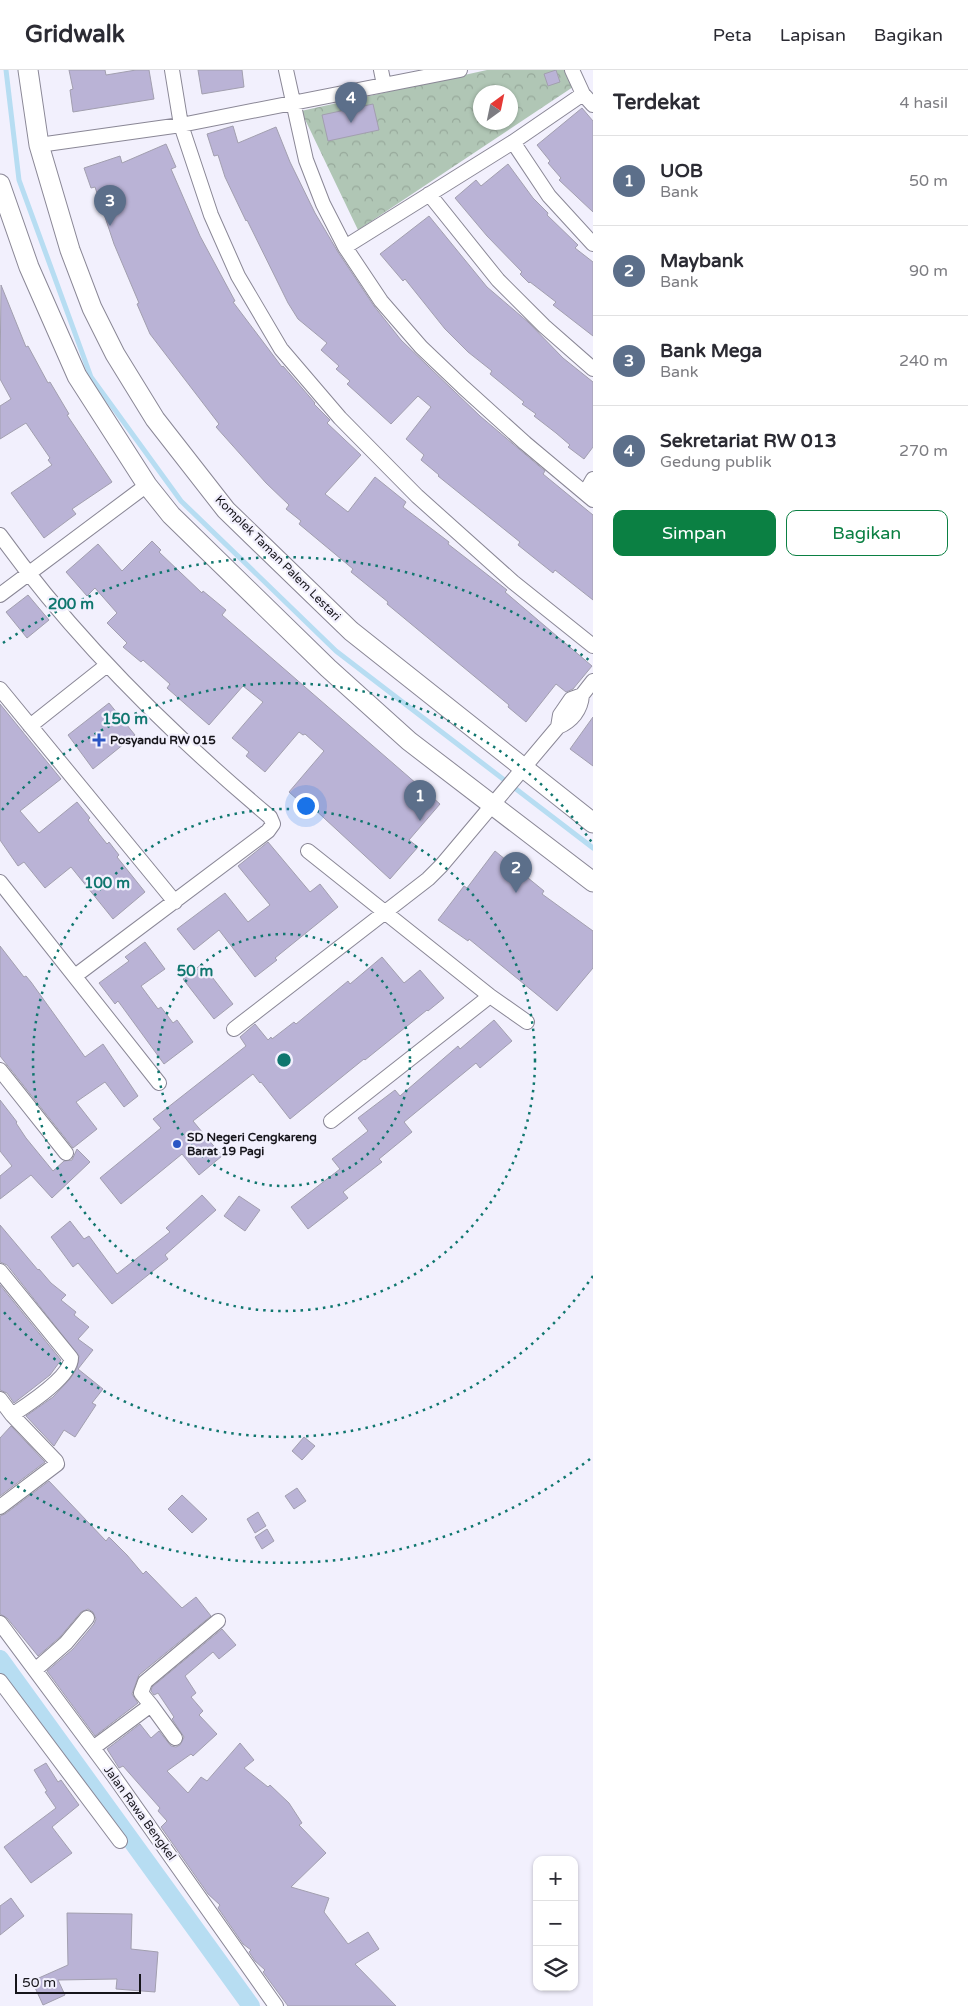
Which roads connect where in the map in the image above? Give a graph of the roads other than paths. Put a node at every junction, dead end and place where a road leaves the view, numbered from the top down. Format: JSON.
{"nodes":[{"id":1,"x":28,"y":70,"type":"edge"},
{"id":2,"x":172,"y":70,"type":"edge"},
{"id":3,"x":286,"y":70,"type":"edge"},
{"id":4,"x":382,"y":70,"type":"edge"},
{"id":5,"x":460,"y":70,"type":"edge"},
{"id":6,"x":572,"y":70,"type":"edge"},
{"id":7,"x":384,"y":85,"type":"junction"},
{"id":8,"x":583,"y":94,"type":"junction"},
{"id":9,"x":293,"y":104,"type":"junction"},
{"id":10,"x":593,"y":105,"type":"edge"},
{"id":11,"x":181,"y":124,"type":"junction"},
{"id":12,"x":513,"y":142,"type":"junction"},
{"id":13,"x":39,"y":145,"type":"junction"},
{"id":14,"x":0,"y":184,"type":"edge"},
{"id":15,"x":429,"y":194,"type":"junction"},
{"id":16,"x":593,"y":244,"type":"edge"},
{"id":17,"x":345,"y":247,"type":"junction"},
{"id":18,"x":593,"y":369,"type":"edge"},
{"id":19,"x":593,"y":479,"type":"edge"},
{"id":20,"x":147,"y":485,"type":"junction"},
{"id":21,"x":589,"y":496,"type":"edge"},
{"id":22,"x":0,"y":535,"type":"edge"},
{"id":23,"x":28,"y":574,"type":"junction"},
{"id":24,"x":0,"y":596,"type":"edge"},
{"id":25,"x":593,"y":646,"type":"edge"},
{"id":26,"x":107,"y":665,"type":"junction"},
{"id":27,"x":593,"y":681,"type":"edge"},
{"id":28,"x":0,"y":689,"type":"edge"},
{"id":29,"x":30,"y":726,"type":"junction"},
{"id":30,"x":520,"y":772,"type":"junction"},
{"id":31,"x":498,"y":799,"type":"junction"},
{"id":32,"x":593,"y":823,"type":"edge"},
{"id":33,"x":308,"y":851,"type":"dead end"},
{"id":34,"x":0,"y":882,"type":"edge"},
{"id":35,"x":593,"y":882,"type":"edge"},
{"id":36,"x":175,"y":902,"type":"junction"},
{"id":37,"x":386,"y":913,"type":"junction"},
{"id":38,"x":75,"y":976,"type":"junction"},
{"id":39,"x":490,"y":996,"type":"junction"},
{"id":40,"x":527,"y":1022,"type":"dead end"},
{"id":41,"x":234,"y":1029,"type":"dead end"},
{"id":42,"x":0,"y":1070,"type":"edge"},
{"id":43,"x":159,"y":1083,"type":"dead end"},
{"id":44,"x":331,"y":1121,"type":"dead end"},
{"id":45,"x":66,"y":1153,"type":"dead end"},
{"id":46,"x":0,"y":1271,"type":"edge"},
{"id":47,"x":0,"y":1399,"type":"edge"},
{"id":48,"x":12,"y":1415,"type":"junction"},
{"id":49,"x":0,"y":1507,"type":"edge"},
{"id":50,"x":86,"y":1618,"type":"dead end"},
{"id":51,"x":218,"y":1621,"type":"dead end"},
{"id":52,"x":0,"y":1624,"type":"edge"},
{"id":53,"x":35,"y":1670,"type":"junction"},
{"id":54,"x":0,"y":1681,"type":"edge"},
{"id":55,"x":151,"y":1705,"type":"junction"},
{"id":56,"x":175,"y":1738,"type":"dead end"},
{"id":57,"x":93,"y":1748,"type":"junction"},
{"id":58,"x":120,"y":1842,"type":"dead end"},
{"id":59,"x":276,"y":2006,"type":"edge"}],
"edges":[{"from":1,"to":13,"type":"street","name":"Komplek Taman Palem Lestari"},
{"from":2,"to":11,"type":"street"},
{"from":3,"to":9,"type":"street"},
{"from":4,"to":7,"type":"street"},
{"from":5,"to":7,"type":"street"},
{"from":6,"to":8,"type":"street"},
{"from":7,"to":9,"type":"street"},
{"from":8,"to":10,"type":"street"},
{"from":8,"to":12,"type":"street"},
{"from":9,"to":11,"type":"street"},
{"from":9,"to":17,"type":"street"},
{"from":11,"to":13,"type":"street"},
{"from":11,"to":25,"type":"street"},
{"from":12,"to":15,"type":"street"},
{"from":12,"to":16,"type":"street"},
{"from":13,"to":30,"type":"street","name":"Komplek Taman Palem Lestari"},
{"from":14,"to":20,"type":"street"},
{"from":15,"to":17,"type":"street"},
{"from":15,"to":18,"type":"street"},
{"from":17,"to":21,"type":"street"},
{"from":19,"to":21,"type":"street"},
{"from":20,"to":23,"type":"street"},
{"from":20,"to":31,"type":"street"},
{"from":22,"to":23,"type":"street"},
{"from":23,"to":24,"type":"street"},
{"from":23,"to":26,"type":"street"},
{"from":26,"to":29,"type":"street"},
{"from":26,"to":36,"type":"street"},
{"from":27,"to":30,"type":"street"},
{"from":28,"to":29,"type":"street"},
{"from":29,"to":36,"type":"street"},
{"from":30,"to":31,"type":"street"},
{"from":30,"to":32,"type":"street","name":"Komplek Taman Palem Lestari"},
{"from":31,"to":35,"type":"street"},
{"from":31,"to":37,"type":"street"},
{"from":33,"to":37,"type":"street"},
{"from":34,"to":38,"type":"street"},
{"from":36,"to":38,"type":"street"},
{"from":37,"to":39,"type":"street"},
{"from":37,"to":41,"type":"street"},
{"from":38,"to":43,"type":"street"},
{"from":39,"to":40,"type":"street"},
{"from":39,"to":44,"type":"street"},
{"from":42,"to":45,"type":"street"},
{"from":46,"to":48,"type":"street"},
{"from":47,"to":48,"type":"street"},
{"from":48,"to":49,"type":"street"},
{"from":50,"to":53,"type":"street"},
{"from":51,"to":55,"type":"street"},
{"from":52,"to":53,"type":"street","name":"Jalan Rawa Bengkel"},
{"from":53,"to":57,"type":"street","name":"Jalan Rawa Bengkel"},
{"from":54,"to":58,"type":"street"},
{"from":55,"to":56,"type":"street"},
{"from":55,"to":57,"type":"street"},
{"from":57,"to":59,"type":"street","name":"Jalan Rawa Bengkel"}]}
